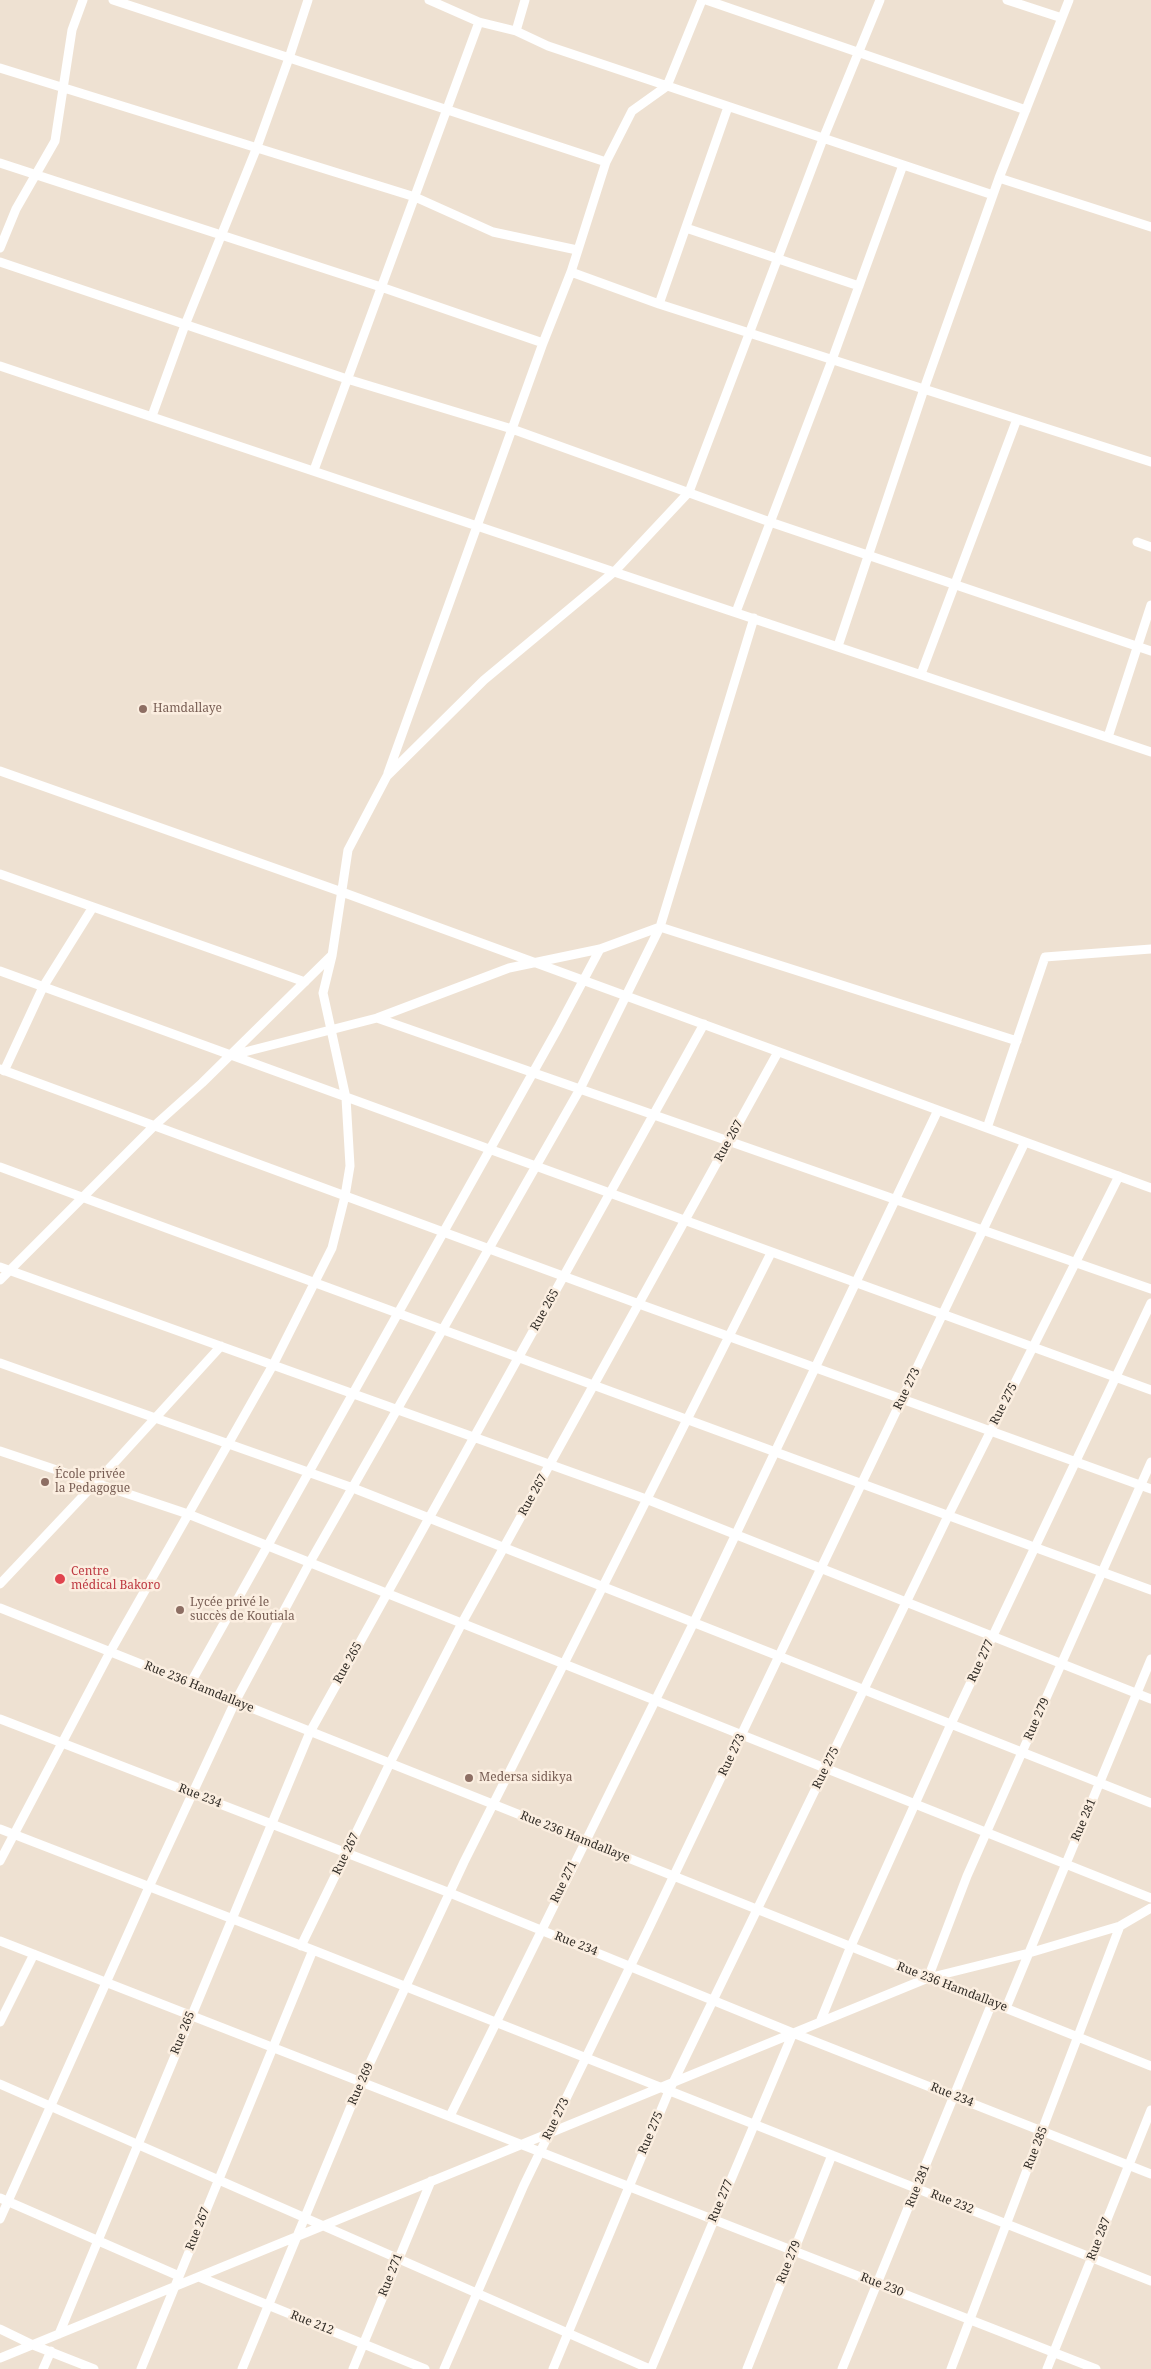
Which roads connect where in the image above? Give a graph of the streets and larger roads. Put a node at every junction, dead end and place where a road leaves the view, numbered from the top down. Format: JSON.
{"nodes":[{"id":1,"x":83,"y":0,"type":"edge"},
{"id":2,"x":113,"y":0,"type":"edge"},
{"id":3,"x":308,"y":0,"type":"edge"},
{"id":4,"x":430,"y":0,"type":"edge"},
{"id":5,"x":525,"y":0,"type":"edge"},
{"id":6,"x":704,"y":0,"type":"edge"},
{"id":7,"x":880,"y":0,"type":"edge"},
{"id":8,"x":1007,"y":0,"type":"edge"},
{"id":9,"x":1069,"y":0,"type":"edge"},
{"id":10,"x":1062,"y":18,"type":"junction"},
{"id":11,"x":479,"y":22,"type":"junction"},
{"id":12,"x":516,"y":31,"type":"junction"},
{"id":13,"x":859,"y":52,"type":"junction"},
{"id":14,"x":290,"y":58,"type":"junction"},
{"id":15,"x":0,"y":68,"type":"edge"},
{"id":16,"x":667,"y":86,"type":"junction"},
{"id":17,"x":63,"y":87,"type":"junction"},
{"id":18,"x":728,"y":107,"type":"junction"},
{"id":19,"x":446,"y":109,"type":"junction"},
{"id":20,"x":1026,"y":110,"type":"junction"},
{"id":21,"x":823,"y":138,"type":"junction"},
{"id":22,"x":257,"y":146,"type":"junction"},
{"id":23,"x":606,"y":162,"type":"junction"},
{"id":24,"x":0,"y":163,"type":"edge"},
{"id":25,"x":902,"y":165,"type":"junction"},
{"id":26,"x":36,"y":174,"type":"junction"},
{"id":27,"x":999,"y":178,"type":"junction"},
{"id":28,"x":993,"y":195,"type":"junction"},
{"id":29,"x":415,"y":198,"type":"junction"},
{"id":30,"x":1151,"y":227,"type":"edge"},
{"id":31,"x":686,"y":228,"type":"junction"},
{"id":32,"x":221,"y":235,"type":"junction"},
{"id":33,"x":0,"y":248,"type":"edge"},
{"id":34,"x":577,"y":250,"type":"junction"},
{"id":35,"x":778,"y":259,"type":"junction"},
{"id":36,"x":0,"y":262,"type":"edge"},
{"id":37,"x":571,"y":272,"type":"junction"},
{"id":38,"x":859,"y":286,"type":"junction"},
{"id":39,"x":381,"y":287,"type":"junction"},
{"id":40,"x":659,"y":304,"type":"junction"},
{"id":41,"x":185,"y":324,"type":"junction"},
{"id":42,"x":750,"y":333,"type":"junction"},
{"id":43,"x":543,"y":343,"type":"junction"},
{"id":44,"x":832,"y":360,"type":"junction"},
{"id":45,"x":0,"y":366,"type":"edge"},
{"id":46,"x":347,"y":379,"type":"junction"},
{"id":47,"x":924,"y":389,"type":"junction"},
{"id":48,"x":152,"y":416,"type":"junction"},
{"id":49,"x":1017,"y":419,"type":"junction"},
{"id":50,"x":512,"y":430,"type":"junction"},
{"id":51,"x":1151,"y":462,"type":"edge"},
{"id":52,"x":314,"y":470,"type":"junction"},
{"id":53,"x":689,"y":492,"type":"junction"},
{"id":54,"x":770,"y":522,"type":"junction"},
{"id":55,"x":477,"y":526,"type":"junction"},
{"id":56,"x":1137,"y":542,"type":"dead end"},
{"id":57,"x":1151,"y":547,"type":"edge"},
{"id":58,"x":868,"y":555,"type":"junction"},
{"id":59,"x":615,"y":571,"type":"junction"},
{"id":60,"x":955,"y":584,"type":"junction"},
{"id":61,"x":1151,"y":605,"type":"edge"},
{"id":62,"x":736,"y":612,"type":"junction"},
{"id":63,"x":754,"y":618,"type":"junction"},
{"id":64,"x":838,"y":646,"type":"junction"},
{"id":65,"x":1137,"y":646,"type":"junction"},
{"id":66,"x":1151,"y":651,"type":"edge"},
{"id":67,"x":921,"y":674,"type":"junction"},
{"id":68,"x":1108,"y":737,"type":"junction"},
{"id":69,"x":1151,"y":752,"type":"edge"},
{"id":70,"x":0,"y":771,"type":"edge"},
{"id":71,"x":387,"y":776,"type":"junction"},
{"id":72,"x":0,"y":874,"type":"edge"},
{"id":73,"x":342,"y":892,"type":"junction"},
{"id":74,"x":93,"y":907,"type":"junction"},
{"id":75,"x":660,"y":927,"type":"junction"},
{"id":76,"x":600,"y":949,"type":"junction"},
{"id":77,"x":1151,"y":949,"type":"edge"},
{"id":78,"x":332,"y":956,"type":"junction"},
{"id":79,"x":534,"y":963,"type":"junction"},
{"id":80,"x":0,"y":971,"type":"edge"},
{"id":81,"x":583,"y":981,"type":"junction"},
{"id":82,"x":305,"y":982,"type":"junction"},
{"id":83,"x":43,"y":987,"type":"junction"},
{"id":84,"x":626,"y":996,"type":"junction"},
{"id":85,"x":377,"y":1018,"type":"junction"},
{"id":86,"x":704,"y":1024,"type":"junction"},
{"id":87,"x":330,"y":1032,"type":"junction"},
{"id":88,"x":1017,"y":1041,"type":"junction"},
{"id":89,"x":778,"y":1052,"type":"junction"},
{"id":90,"x":229,"y":1056,"type":"junction"},
{"id":91,"x":2,"y":1070,"type":"edge"},
{"id":92,"x":533,"y":1073,"type":"junction"},
{"id":93,"x":580,"y":1089,"type":"junction"},
{"id":94,"x":346,"y":1098,"type":"junction"},
{"id":95,"x":938,"y":1110,"type":"junction"},
{"id":96,"x":654,"y":1115,"type":"junction"},
{"id":97,"x":154,"y":1126,"type":"junction"},
{"id":98,"x":987,"y":1128,"type":"junction"},
{"id":99,"x":729,"y":1142,"type":"junction"},
{"id":100,"x":1025,"y":1142,"type":"junction"},
{"id":101,"x":490,"y":1151,"type":"junction"},
{"id":102,"x":0,"y":1167,"type":"edge"},
{"id":103,"x":536,"y":1167,"type":"junction"},
{"id":104,"x":1119,"y":1176,"type":"junction"},
{"id":105,"x":1151,"y":1188,"type":"edge"},
{"id":106,"x":610,"y":1194,"type":"junction"},
{"id":107,"x":84,"y":1196,"type":"junction"},
{"id":108,"x":345,"y":1196,"type":"junction"},
{"id":109,"x":894,"y":1199,"type":"junction"},
{"id":110,"x":685,"y":1222,"type":"junction"},
{"id":111,"x":983,"y":1231,"type":"junction"},
{"id":112,"x":444,"y":1232,"type":"junction"},
{"id":113,"x":489,"y":1249,"type":"junction"},
{"id":114,"x":771,"y":1253,"type":"junction"},
{"id":115,"x":1075,"y":1263,"type":"junction"},
{"id":116,"x":0,"y":1267,"type":"edge"},
{"id":117,"x":10,"y":1270,"type":"junction"},
{"id":118,"x":564,"y":1276,"type":"junction"},
{"id":119,"x":0,"y":1280,"type":"edge"},
{"id":120,"x":314,"y":1282,"type":"junction"},
{"id":121,"x":854,"y":1283,"type":"junction"},
{"id":122,"x":1151,"y":1289,"type":"edge"},
{"id":123,"x":1151,"y":1303,"type":"edge"},
{"id":124,"x":639,"y":1304,"type":"junction"},
{"id":125,"x":398,"y":1313,"type":"junction"},
{"id":126,"x":943,"y":1315,"type":"junction"},
{"id":127,"x":443,"y":1330,"type":"junction"},
{"id":128,"x":729,"y":1336,"type":"junction"},
{"id":129,"x":221,"y":1346,"type":"junction"},
{"id":130,"x":1032,"y":1348,"type":"junction"},
{"id":131,"x":519,"y":1357,"type":"junction"},
{"id":132,"x":0,"y":1363,"type":"edge"},
{"id":133,"x":273,"y":1365,"type":"junction"},
{"id":134,"x":814,"y":1368,"type":"junction"},
{"id":135,"x":1116,"y":1378,"type":"junction"},
{"id":136,"x":594,"y":1385,"type":"junction"},
{"id":137,"x":1151,"y":1390,"type":"edge"},
{"id":138,"x":353,"y":1394,"type":"junction"},
{"id":139,"x":902,"y":1399,"type":"junction"},
{"id":140,"x":397,"y":1409,"type":"junction"},
{"id":141,"x":154,"y":1418,"type":"junction"},
{"id":142,"x":687,"y":1420,"type":"junction"},
{"id":143,"x":990,"y":1431,"type":"junction"},
{"id":144,"x":474,"y":1437,"type":"junction"},
{"id":145,"x":228,"y":1444,"type":"junction"},
{"id":146,"x":0,"y":1451,"type":"edge"},
{"id":147,"x":774,"y":1453,"type":"junction"},
{"id":148,"x":1076,"y":1462,"type":"junction"},
{"id":149,"x":1151,"y":1462,"type":"edge"},
{"id":150,"x":550,"y":1464,"type":"junction"},
{"id":151,"x":309,"y":1472,"type":"junction"},
{"id":152,"x":95,"y":1482,"type":"junction"},
{"id":153,"x":862,"y":1484,"type":"junction"},
{"id":154,"x":1140,"y":1485,"type":"junction"},
{"id":155,"x":353,"y":1488,"type":"junction"},
{"id":156,"x":1151,"y":1489,"type":"edge"},
{"id":157,"x":646,"y":1499,"type":"junction"},
{"id":158,"x":188,"y":1514,"type":"junction"},
{"id":159,"x":948,"y":1516,"type":"junction"},
{"id":160,"x":429,"y":1518,"type":"junction"},
{"id":161,"x":735,"y":1534,"type":"junction"},
{"id":162,"x":268,"y":1545,"type":"junction"},
{"id":163,"x":504,"y":1547,"type":"junction"},
{"id":164,"x":1035,"y":1548,"type":"junction"},
{"id":165,"x":310,"y":1562,"type":"junction"},
{"id":166,"x":821,"y":1568,"type":"junction"},
{"id":167,"x":1102,"y":1572,"type":"junction"},
{"id":168,"x":0,"y":1584,"type":"edge"},
{"id":169,"x":602,"y":1586,"type":"junction"},
{"id":170,"x":1151,"y":1590,"type":"edge"},
{"id":171,"x":388,"y":1593,"type":"junction"},
{"id":172,"x":906,"y":1602,"type":"junction"},
{"id":173,"x":0,"y":1608,"type":"edge"},
{"id":174,"x":694,"y":1622,"type":"junction"},
{"id":175,"x":462,"y":1623,"type":"junction"},
{"id":176,"x":992,"y":1636,"type":"junction"},
{"id":177,"x":110,"y":1652,"type":"junction"},
{"id":178,"x":780,"y":1656,"type":"junction"},
{"id":179,"x":1151,"y":1659,"type":"edge"},
{"id":180,"x":564,"y":1663,"type":"junction"},
{"id":181,"x":1061,"y":1664,"type":"junction"},
{"id":182,"x":190,"y":1684,"type":"junction"},
{"id":183,"x":864,"y":1690,"type":"junction"},
{"id":184,"x":1136,"y":1694,"type":"junction"},
{"id":185,"x":1151,"y":1699,"type":"edge"},
{"id":186,"x":655,"y":1700,"type":"junction"},
{"id":187,"x":235,"y":1702,"type":"junction"},
{"id":188,"x":0,"y":1719,"type":"edge"},
{"id":189,"x":951,"y":1724,"type":"junction"},
{"id":190,"x":310,"y":1732,"type":"junction"},
{"id":191,"x":742,"y":1734,"type":"junction"},
{"id":192,"x":62,"y":1743,"type":"junction"},
{"id":193,"x":1022,"y":1752,"type":"junction"},
{"id":194,"x":390,"y":1763,"type":"junction"},
{"id":195,"x":826,"y":1768,"type":"junction"},
{"id":196,"x":1100,"y":1783,"type":"junction"},
{"id":197,"x":192,"y":1793,"type":"junction"},
{"id":198,"x":915,"y":1803,"type":"junction"},
{"id":199,"x":1151,"y":1803,"type":"edge"},
{"id":200,"x":492,"y":1804,"type":"junction"},
{"id":201,"x":270,"y":1823,"type":"junction"},
{"id":202,"x":0,"y":1829,"type":"edge"},
{"id":203,"x":987,"y":1831,"type":"junction"},
{"id":204,"x":15,"y":1835,"type":"junction"},
{"id":205,"x":584,"y":1841,"type":"junction"},
{"id":206,"x":346,"y":1853,"type":"junction"},
{"id":207,"x":0,"y":1861,"type":"edge"},
{"id":208,"x":1066,"y":1863,"type":"junction"},
{"id":209,"x":674,"y":1876,"type":"junction"},
{"id":210,"x":149,"y":1886,"type":"junction"},
{"id":211,"x":450,"y":1893,"type":"junction"},
{"id":212,"x":1151,"y":1898,"type":"edge"},
{"id":213,"x":1151,"y":1908,"type":"edge"},
{"id":214,"x":758,"y":1910,"type":"junction"},
{"id":215,"x":231,"y":1918,"type":"junction"},
{"id":216,"x":1120,"y":1926,"type":"junction"},
{"id":217,"x":541,"y":1930,"type":"junction"},
{"id":218,"x":0,"y":1941,"type":"edge"},
{"id":219,"x":301,"y":1946,"type":"junction"},
{"id":220,"x":851,"y":1946,"type":"junction"},
{"id":221,"x":313,"y":1950,"type":"junction"},
{"id":222,"x":1029,"y":1953,"type":"junction"},
{"id":223,"x":34,"y":1954,"type":"junction"},
{"id":224,"x":631,"y":1966,"type":"junction"},
{"id":225,"x":928,"y":1978,"type":"junction"},
{"id":226,"x":106,"y":1982,"type":"junction"},
{"id":227,"x":406,"y":1987,"type":"junction"},
{"id":228,"x":714,"y":2000,"type":"junction"},
{"id":229,"x":992,"y":2002,"type":"junction"},
{"id":230,"x":1006,"y":2008,"type":"junction"},
{"id":231,"x":191,"y":2015,"type":"junction"},
{"id":232,"x":0,"y":2022,"type":"edge"},
{"id":233,"x":495,"y":2022,"type":"junction"},
{"id":234,"x":820,"y":2022,"type":"junction"},
{"id":235,"x":793,"y":2033,"type":"junction"},
{"id":236,"x":1078,"y":2037,"type":"junction"},
{"id":237,"x":273,"y":2047,"type":"junction"},
{"id":238,"x":586,"y":2058,"type":"junction"},
{"id":239,"x":1151,"y":2066,"type":"edge"},
{"id":240,"x":676,"y":2081,"type":"junction"},
{"id":241,"x":361,"y":2082,"type":"junction"},
{"id":242,"x":0,"y":2084,"type":"edge"},
{"id":243,"x":658,"y":2088,"type":"junction"},
{"id":244,"x":669,"y":2090,"type":"junction"},
{"id":245,"x":954,"y":2095,"type":"junction"},
{"id":246,"x":50,"y":2105,"type":"junction"},
{"id":247,"x":1151,"y":2110,"type":"edge"},
{"id":248,"x":450,"y":2116,"type":"junction"},
{"id":249,"x":753,"y":2124,"type":"junction"},
{"id":250,"x":1042,"y":2131,"type":"junction"},
{"id":251,"x":550,"y":2132,"type":"junction"},
{"id":252,"x":137,"y":2144,"type":"junction"},
{"id":253,"x":520,"y":2144,"type":"junction"},
{"id":254,"x":541,"y":2152,"type":"junction"},
{"id":255,"x":832,"y":2155,"type":"junction"},
{"id":256,"x":1128,"y":2165,"type":"junction"},
{"id":257,"x":1151,"y":2174,"type":"edge"},
{"id":258,"x":218,"y":2180,"type":"junction"},
{"id":259,"x":431,"y":2181,"type":"junction"},
{"id":260,"x":629,"y":2186,"type":"junction"},
{"id":261,"x":917,"y":2188,"type":"junction"},
{"id":262,"x":4,"y":2200,"type":"edge"},
{"id":263,"x":305,"y":2218,"type":"junction"},
{"id":264,"x":713,"y":2219,"type":"junction"},
{"id":265,"x":0,"y":2220,"type":"edge"},
{"id":266,"x":1007,"y":2224,"type":"junction"},
{"id":267,"x":324,"y":2225,"type":"junction"},
{"id":268,"x":298,"y":2236,"type":"junction"},
{"id":269,"x":97,"y":2241,"type":"junction"},
{"id":270,"x":794,"y":2250,"type":"junction"},
{"id":271,"x":1092,"y":2258,"type":"junction"},
{"id":272,"x":398,"y":2259,"type":"junction"},
{"id":273,"x":179,"y":2276,"type":"junction"},
{"id":274,"x":199,"y":2277,"type":"junction"},
{"id":275,"x":1151,"y":2281,"type":"edge"},
{"id":276,"x":878,"y":2283,"type":"junction"},
{"id":277,"x":175,"y":2287,"type":"junction"},
{"id":278,"x":476,"y":2294,"type":"junction"},
{"id":279,"x":269,"y":2305,"type":"junction"},
{"id":280,"x":971,"y":2320,"type":"junction"},
{"id":281,"x":0,"y":2329,"type":"edge"},
{"id":282,"x":568,"y":2333,"type":"junction"},
{"id":283,"x":59,"y":2334,"type":"junction"},
{"id":284,"x":363,"y":2344,"type":"junction"},
{"id":285,"x":33,"y":2345,"type":"junction"},
{"id":286,"x":51,"y":2351,"type":"junction"},
{"id":287,"x":1053,"y":2352,"type":"junction"},
{"id":288,"x":0,"y":2358,"type":"edge"},
{"id":289,"x":43,"y":2369,"type":"edge"},
{"id":290,"x":94,"y":2369,"type":"edge"},
{"id":291,"x":141,"y":2369,"type":"edge"},
{"id":292,"x":242,"y":2369,"type":"edge"},
{"id":293,"x":353,"y":2369,"type":"edge"},
{"id":294,"x":426,"y":2369,"type":"edge"},
{"id":295,"x":444,"y":2369,"type":"edge"},
{"id":296,"x":553,"y":2369,"type":"edge"},
{"id":297,"x":651,"y":2369,"type":"edge"},
{"id":298,"x":747,"y":2369,"type":"edge"},
{"id":299,"x":842,"y":2369,"type":"edge"},
{"id":300,"x":951,"y":2369,"type":"edge"},
{"id":301,"x":1047,"y":2369,"type":"edge"},
{"id":302,"x":1096,"y":2369,"type":"edge"}],
"edges":[{"from":1,"to":17,"type":"street"},
{"from":2,"to":14,"type":"street"},
{"from":3,"to":14,"type":"street"},
{"from":4,"to":11,"type":"street"},
{"from":5,"to":12,"type":"street"},
{"from":6,"to":13,"type":"street"},
{"from":6,"to":16,"type":"street"},
{"from":7,"to":13,"type":"street"},
{"from":8,"to":10,"type":"street"},
{"from":9,"to":10,"type":"street"},
{"from":10,"to":20,"type":"street"},
{"from":11,"to":12,"type":"street"},
{"from":11,"to":19,"type":"street"},
{"from":12,"to":16,"type":"street"},
{"from":13,"to":20,"type":"street"},
{"from":13,"to":21,"type":"street"},
{"from":14,"to":19,"type":"street"},
{"from":14,"to":22,"type":"street"},
{"from":15,"to":17,"type":"street"},
{"from":16,"to":18,"type":"street"},
{"from":16,"to":23,"type":"street"},
{"from":17,"to":22,"type":"street"},
{"from":17,"to":26,"type":"street"},
{"from":18,"to":21,"type":"street"},
{"from":18,"to":31,"type":"street"},
{"from":19,"to":23,"type":"street"},
{"from":19,"to":29,"type":"street"},
{"from":20,"to":27,"type":"street"},
{"from":21,"to":25,"type":"street"},
{"from":21,"to":35,"type":"street"},
{"from":22,"to":29,"type":"street"},
{"from":22,"to":32,"type":"street"},
{"from":23,"to":34,"type":"street"},
{"from":24,"to":26,"type":"street"},
{"from":25,"to":28,"type":"street"},
{"from":25,"to":38,"type":"street"},
{"from":26,"to":32,"type":"street"},
{"from":26,"to":33,"type":"street"},
{"from":27,"to":28,"type":"street"},
{"from":27,"to":30,"type":"street"},
{"from":28,"to":47,"type":"street"},
{"from":29,"to":34,"type":"street"},
{"from":29,"to":39,"type":"street"},
{"from":31,"to":35,"type":"street"},
{"from":31,"to":40,"type":"street"},
{"from":32,"to":39,"type":"street"},
{"from":32,"to":41,"type":"street"},
{"from":34,"to":37,"type":"street"},
{"from":35,"to":38,"type":"street"},
{"from":35,"to":42,"type":"street"},
{"from":36,"to":41,"type":"street"},
{"from":37,"to":40,"type":"street"},
{"from":37,"to":43,"type":"street"},
{"from":38,"to":44,"type":"street"},
{"from":39,"to":43,"type":"street"},
{"from":39,"to":46,"type":"street"},
{"from":40,"to":42,"type":"street"},
{"from":41,"to":46,"type":"street"},
{"from":41,"to":48,"type":"street"},
{"from":42,"to":44,"type":"street"},
{"from":42,"to":53,"type":"street"},
{"from":43,"to":50,"type":"street"},
{"from":44,"to":47,"type":"street"},
{"from":44,"to":54,"type":"street"},
{"from":45,"to":48,"type":"street"},
{"from":46,"to":50,"type":"street"},
{"from":46,"to":52,"type":"street"},
{"from":47,"to":49,"type":"street"},
{"from":47,"to":58,"type":"street"},
{"from":48,"to":52,"type":"street"},
{"from":49,"to":51,"type":"street"},
{"from":49,"to":60,"type":"street"},
{"from":50,"to":53,"type":"street"},
{"from":50,"to":55,"type":"street"},
{"from":52,"to":55,"type":"street"},
{"from":53,"to":54,"type":"street"},
{"from":53,"to":59,"type":"street"},
{"from":54,"to":58,"type":"street"},
{"from":54,"to":62,"type":"street"},
{"from":55,"to":59,"type":"street"},
{"from":55,"to":71,"type":"street"},
{"from":56,"to":57,"type":"street"},
{"from":58,"to":60,"type":"street"},
{"from":58,"to":64,"type":"street"},
{"from":59,"to":62,"type":"street"},
{"from":59,"to":71,"type":"street"},
{"from":60,"to":65,"type":"street"},
{"from":60,"to":67,"type":"street"},
{"from":61,"to":65,"type":"street"},
{"from":62,"to":63,"type":"street"},
{"from":63,"to":64,"type":"street"},
{"from":63,"to":75,"type":"street"},
{"from":64,"to":67,"type":"street"},
{"from":65,"to":66,"type":"street"},
{"from":65,"to":68,"type":"street"},
{"from":67,"to":68,"type":"street"},
{"from":68,"to":69,"type":"street"},
{"from":70,"to":73,"type":"street"},
{"from":71,"to":73,"type":"street"},
{"from":72,"to":74,"type":"street"},
{"from":73,"to":78,"type":"street"},
{"from":73,"to":79,"type":"street"},
{"from":74,"to":82,"type":"street"},
{"from":74,"to":83,"type":"street"},
{"from":75,"to":76,"type":"street"},
{"from":75,"to":84,"type":"street"},
{"from":75,"to":88,"type":"street"},
{"from":76,"to":79,"type":"street"},
{"from":76,"to":81,"type":"street"},
{"from":77,"to":88,"type":"street"},
{"from":78,"to":82,"type":"street"},
{"from":78,"to":87,"type":"street"},
{"from":79,"to":81,"type":"street"},
{"from":79,"to":85,"type":"street"},
{"from":80,"to":83,"type":"street"},
{"from":81,"to":84,"type":"street"},
{"from":81,"to":92,"type":"street"},
{"from":82,"to":90,"type":"street"},
{"from":83,"to":90,"type":"street"},
{"from":83,"to":91,"type":"street"},
{"from":84,"to":86,"type":"street"},
{"from":84,"to":93,"type":"street"},
{"from":85,"to":87,"type":"street"},
{"from":85,"to":92,"type":"street"},
{"from":86,"to":89,"type":"street"},
{"from":86,"to":96,"type":"street","name":"Rue 265"},
{"from":87,"to":90,"type":"street"},
{"from":87,"to":94,"type":"street"},
{"from":88,"to":98,"type":"street"},
{"from":89,"to":95,"type":"street"},
{"from":89,"to":99,"type":"street","name":"Rue 267"},
{"from":90,"to":94,"type":"street"},
{"from":90,"to":97,"type":"street"},
{"from":91,"to":97,"type":"street"},
{"from":92,"to":93,"type":"street"},
{"from":92,"to":101,"type":"street"},
{"from":93,"to":96,"type":"street"},
{"from":93,"to":103,"type":"street"},
{"from":94,"to":101,"type":"street"},
{"from":94,"to":108,"type":"street"},
{"from":95,"to":98,"type":"street"},
{"from":95,"to":109,"type":"street","name":"Rue 271"},
{"from":96,"to":99,"type":"street"},
{"from":96,"to":106,"type":"street","name":"Rue 265"},
{"from":97,"to":107,"type":"street"},
{"from":97,"to":108,"type":"street"},
{"from":98,"to":100,"type":"street"},
{"from":99,"to":109,"type":"street"},
{"from":99,"to":110,"type":"street","name":"Rue 267"},
{"from":100,"to":104,"type":"street"},
{"from":100,"to":111,"type":"street","name":"Rue 273"},
{"from":101,"to":103,"type":"street"},
{"from":101,"to":112,"type":"street"},
{"from":102,"to":107,"type":"street"},
{"from":103,"to":106,"type":"street"},
{"from":103,"to":113,"type":"street"},
{"from":104,"to":105,"type":"street"},
{"from":104,"to":115,"type":"street","name":"Rue 275"},
{"from":106,"to":110,"type":"street"},
{"from":106,"to":118,"type":"street","name":"Rue 265"},
{"from":107,"to":117,"type":"street"},
{"from":107,"to":120,"type":"street"},
{"from":108,"to":112,"type":"street"},
{"from":108,"to":120,"type":"street"},
{"from":109,"to":111,"type":"street"},
{"from":109,"to":121,"type":"street","name":"Rue 271"},
{"from":110,"to":114,"type":"street"},
{"from":110,"to":124,"type":"street","name":"Rue 267"},
{"from":111,"to":115,"type":"street"},
{"from":111,"to":126,"type":"street","name":"Rue 273"},
{"from":112,"to":113,"type":"street"},
{"from":112,"to":125,"type":"street"},
{"from":113,"to":118,"type":"street"},
{"from":113,"to":127,"type":"street"},
{"from":114,"to":121,"type":"street"},
{"from":114,"to":128,"type":"street","name":"Rue 269"},
{"from":115,"to":122,"type":"street"},
{"from":115,"to":130,"type":"street","name":"Rue 275"},
{"from":116,"to":117,"type":"street"},
{"from":117,"to":119,"type":"street"},
{"from":117,"to":129,"type":"street"},
{"from":118,"to":124,"type":"street"},
{"from":118,"to":131,"type":"street","name":"Rue 265"},
{"from":120,"to":125,"type":"street"},
{"from":120,"to":133,"type":"street"},
{"from":121,"to":126,"type":"street"},
{"from":121,"to":134,"type":"street","name":"Rue 271"},
{"from":123,"to":135,"type":"street","name":"Rue 277"},
{"from":124,"to":128,"type":"street"},
{"from":124,"to":136,"type":"street","name":"Rue 267"},
{"from":125,"to":127,"type":"street"},
{"from":125,"to":138,"type":"street"},
{"from":126,"to":130,"type":"street"},
{"from":126,"to":139,"type":"street","name":"Rue 273"},
{"from":127,"to":131,"type":"street"},
{"from":127,"to":140,"type":"street"},
{"from":128,"to":134,"type":"street"},
{"from":128,"to":142,"type":"street","name":"Rue 269"},
{"from":129,"to":133,"type":"street"},
{"from":129,"to":141,"type":"street"},
{"from":130,"to":135,"type":"street"},
{"from":130,"to":143,"type":"street","name":"Rue 275"},
{"from":131,"to":136,"type":"street"},
{"from":131,"to":144,"type":"street","name":"Rue 265"},
{"from":132,"to":141,"type":"street"},
{"from":133,"to":138,"type":"street"},
{"from":133,"to":145,"type":"street"},
{"from":134,"to":139,"type":"street"},
{"from":134,"to":147,"type":"street","name":"Rue 271"},
{"from":135,"to":137,"type":"street"},
{"from":135,"to":148,"type":"street","name":"Rue 277"},
{"from":136,"to":142,"type":"street"},
{"from":136,"to":150,"type":"street","name":"Rue 267"},
{"from":138,"to":140,"type":"street"},
{"from":138,"to":151,"type":"street"},
{"from":139,"to":143,"type":"street"},
{"from":139,"to":153,"type":"street","name":"Rue 273"},
{"from":140,"to":144,"type":"street"},
{"from":140,"to":155,"type":"street"},
{"from":141,"to":145,"type":"street"},
{"from":141,"to":152,"type":"street"},
{"from":142,"to":147,"type":"street"},
{"from":142,"to":157,"type":"street","name":"Rue 269"},
{"from":143,"to":148,"type":"street"},
{"from":143,"to":159,"type":"street","name":"Rue 275"},
{"from":144,"to":150,"type":"street"},
{"from":144,"to":160,"type":"street","name":"Rue 265"},
{"from":145,"to":151,"type":"street"},
{"from":145,"to":158,"type":"street"},
{"from":146,"to":152,"type":"street"},
{"from":147,"to":153,"type":"street"},
{"from":147,"to":161,"type":"street","name":"Rue 271"},
{"from":148,"to":154,"type":"street"},
{"from":148,"to":164,"type":"street","name":"Rue 277"},
{"from":149,"to":154,"type":"street","name":"Rue 279"},
{"from":150,"to":157,"type":"street"},
{"from":150,"to":163,"type":"street","name":"Rue 267"},
{"from":151,"to":155,"type":"street"},
{"from":151,"to":162,"type":"street"},
{"from":152,"to":158,"type":"street"},
{"from":152,"to":168,"type":"street"},
{"from":153,"to":159,"type":"street"},
{"from":153,"to":166,"type":"street","name":"Rue 273"},
{"from":154,"to":156,"type":"street"},
{"from":154,"to":167,"type":"street","name":"Rue 279"},
{"from":155,"to":160,"type":"street"},
{"from":155,"to":165,"type":"street"},
{"from":157,"to":161,"type":"street"},
{"from":157,"to":169,"type":"street","name":"Rue 269"},
{"from":158,"to":162,"type":"street"},
{"from":158,"to":177,"type":"street"},
{"from":159,"to":164,"type":"street"},
{"from":159,"to":172,"type":"street","name":"Rue 275"},
{"from":160,"to":163,"type":"street"},
{"from":160,"to":171,"type":"street","name":"Rue 265"},
{"from":161,"to":166,"type":"street"},
{"from":161,"to":174,"type":"street","name":"Rue 271"},
{"from":162,"to":165,"type":"street"},
{"from":162,"to":182,"type":"street"},
{"from":163,"to":169,"type":"street"},
{"from":163,"to":175,"type":"street","name":"Rue 267"},
{"from":164,"to":167,"type":"street"},
{"from":164,"to":176,"type":"street","name":"Rue 277"},
{"from":165,"to":171,"type":"street"},
{"from":165,"to":187,"type":"street"},
{"from":166,"to":172,"type":"street"},
{"from":166,"to":178,"type":"street","name":"Rue 273"},
{"from":167,"to":170,"type":"street"},
{"from":167,"to":181,"type":"street","name":"Rue 279"},
{"from":169,"to":174,"type":"street"},
{"from":169,"to":180,"type":"street","name":"Rue 269"},
{"from":171,"to":175,"type":"street"},
{"from":171,"to":190,"type":"street","name":"Rue 265"},
{"from":172,"to":176,"type":"street"},
{"from":172,"to":183,"type":"street","name":"Rue 275"},
{"from":173,"to":177,"type":"street","name":"Rue 236 Hamdallaye"},
{"from":174,"to":178,"type":"street"},
{"from":174,"to":186,"type":"street","name":"Rue 271"},
{"from":175,"to":180,"type":"street"},
{"from":175,"to":194,"type":"street","name":"Rue 267"},
{"from":176,"to":181,"type":"street"},
{"from":176,"to":189,"type":"street","name":"Rue 277"},
{"from":177,"to":182,"type":"street","name":"Rue 236 Hamdallaye"},
{"from":177,"to":192,"type":"street"},
{"from":178,"to":183,"type":"street"},
{"from":178,"to":191,"type":"street","name":"Rue 273"},
{"from":179,"to":184,"type":"street","name":"Rue 281"},
{"from":180,"to":186,"type":"street"},
{"from":180,"to":200,"type":"street","name":"Rue 269"},
{"from":181,"to":184,"type":"street"},
{"from":181,"to":193,"type":"street","name":"Rue 279"},
{"from":182,"to":187,"type":"street","name":"Rue 236 Hamdallaye"},
{"from":183,"to":189,"type":"street"},
{"from":183,"to":195,"type":"street","name":"Rue 275"},
{"from":184,"to":185,"type":"street"},
{"from":184,"to":196,"type":"street","name":"Rue 281"},
{"from":186,"to":191,"type":"street"},
{"from":186,"to":205,"type":"street","name":"Rue 271"},
{"from":187,"to":190,"type":"street","name":"Rue 236 Hamdallaye"},
{"from":187,"to":197,"type":"street"},
{"from":188,"to":192,"type":"street","name":"Rue 234"},
{"from":189,"to":193,"type":"street"},
{"from":189,"to":198,"type":"street","name":"Rue 277"},
{"from":190,"to":194,"type":"street","name":"Rue 236 Hamdallaye"},
{"from":190,"to":201,"type":"street","name":"Rue 265"},
{"from":191,"to":195,"type":"street"},
{"from":191,"to":209,"type":"street","name":"Rue 273"},
{"from":192,"to":197,"type":"street","name":"Rue 234"},
{"from":192,"to":204,"type":"street"},
{"from":193,"to":196,"type":"street"},
{"from":193,"to":203,"type":"street","name":"Rue 279"},
{"from":194,"to":200,"type":"street","name":"Rue 236 Hamdallaye"},
{"from":194,"to":206,"type":"street","name":"Rue 267"},
{"from":195,"to":198,"type":"street"},
{"from":195,"to":214,"type":"street","name":"Rue 275"},
{"from":196,"to":199,"type":"street"},
{"from":196,"to":208,"type":"street","name":"Rue 281"},
{"from":197,"to":201,"type":"street","name":"Rue 234"},
{"from":197,"to":210,"type":"street"},
{"from":198,"to":203,"type":"street"},
{"from":198,"to":220,"type":"street","name":"Rue 277"},
{"from":200,"to":205,"type":"street","name":"Rue 236 Hamdallaye"},
{"from":200,"to":211,"type":"street","name":"Rue 269"},
{"from":201,"to":206,"type":"street","name":"Rue 234"},
{"from":201,"to":215,"type":"street","name":"Rue 265"},
{"from":202,"to":204,"type":"street","name":"Rue 232"},
{"from":203,"to":208,"type":"street"},
{"from":203,"to":225,"type":"street","name":"Rue 279"},
{"from":204,"to":207,"type":"street"},
{"from":204,"to":210,"type":"street","name":"Rue 232"},
{"from":205,"to":209,"type":"street","name":"Rue 236 Hamdallaye"},
{"from":205,"to":217,"type":"street","name":"Rue 271"},
{"from":206,"to":211,"type":"street","name":"Rue 234"},
{"from":206,"to":219,"type":"street","name":"Rue 267"},
{"from":208,"to":212,"type":"street"},
{"from":208,"to":222,"type":"street","name":"Rue 281"},
{"from":209,"to":214,"type":"street","name":"Rue 236 Hamdallaye"},
{"from":209,"to":224,"type":"street","name":"Rue 273"},
{"from":210,"to":215,"type":"street","name":"Rue 232"},
{"from":210,"to":226,"type":"street"},
{"from":211,"to":217,"type":"street","name":"Rue 234"},
{"from":211,"to":227,"type":"street","name":"Rue 269"},
{"from":213,"to":216,"type":"street"},
{"from":214,"to":220,"type":"street","name":"Rue 236 Hamdallaye"},
{"from":214,"to":228,"type":"street","name":"Rue 275"},
{"from":215,"to":219,"type":"street","name":"Rue 232"},
{"from":215,"to":231,"type":"street","name":"Rue 265"},
{"from":216,"to":222,"type":"street"},
{"from":216,"to":236,"type":"street","name":"Rue 285"},
{"from":217,"to":224,"type":"street","name":"Rue 234"},
{"from":217,"to":233,"type":"street","name":"Rue 271"},
{"from":218,"to":223,"type":"street","name":"Rue 230"},
{"from":219,"to":221,"type":"street","name":"Rue 232"},
{"from":220,"to":225,"type":"street","name":"Rue 236 Hamdallaye"},
{"from":220,"to":234,"type":"street","name":"Rue 277"},
{"from":221,"to":227,"type":"street","name":"Rue 232"},
{"from":221,"to":237,"type":"street","name":"Rue 267"},
{"from":222,"to":225,"type":"street"},
{"from":222,"to":230,"type":"street","name":"Rue 281"},
{"from":223,"to":226,"type":"street","name":"Rue 230"},
{"from":223,"to":232,"type":"street"},
{"from":224,"to":228,"type":"street","name":"Rue 234"},
{"from":224,"to":238,"type":"street","name":"Rue 273"},
{"from":225,"to":229,"type":"street","name":"Rue 236 Hamdallaye"},
{"from":225,"to":234,"type":"street"},
{"from":226,"to":231,"type":"street","name":"Rue 230"},
{"from":226,"to":246,"type":"street"},
{"from":227,"to":233,"type":"street","name":"Rue 232"},
{"from":227,"to":241,"type":"street","name":"Rue 269"},
{"from":228,"to":235,"type":"street","name":"Rue 234"},
{"from":228,"to":240,"type":"street","name":"Rue 275"},
{"from":229,"to":230,"type":"street","name":"Rue 236 Hamdallaye"},
{"from":229,"to":245,"type":"street","name":"Rue 281"},
{"from":230,"to":236,"type":"street","name":"Rue 236 Hamdallaye"},
{"from":231,"to":237,"type":"street","name":"Rue 230"},
{"from":231,"to":252,"type":"street","name":"Rue 265"},
{"from":233,"to":238,"type":"street","name":"Rue 232"},
{"from":233,"to":248,"type":"street","name":"Rue 271"},
{"from":234,"to":235,"type":"street"},
{"from":235,"to":240,"type":"street"},
{"from":235,"to":245,"type":"street","name":"Rue 234"},
{"from":235,"to":249,"type":"street","name":"Rue 277"},
{"from":236,"to":239,"type":"street","name":"Rue 236 Hamdallaye"},
{"from":236,"to":250,"type":"street","name":"Rue 285"},
{"from":237,"to":241,"type":"street","name":"Rue 230"},
{"from":237,"to":258,"type":"street","name":"Rue 267"},
{"from":238,"to":243,"type":"street","name":"Rue 232"},
{"from":238,"to":251,"type":"street","name":"Rue 273"},
{"from":240,"to":243,"type":"street"},
{"from":240,"to":244,"type":"street","name":"Rue 275"},
{"from":241,"to":248,"type":"street","name":"Rue 230"},
{"from":241,"to":263,"type":"street","name":"Rue 269"},
{"from":242,"to":246,"type":"street"},
{"from":243,"to":244,"type":"street","name":"Rue 232"},
{"from":243,"to":251,"type":"street"},
{"from":244,"to":249,"type":"street","name":"Rue 232"},
{"from":244,"to":260,"type":"street","name":"Rue 275"},
{"from":245,"to":250,"type":"street","name":"Rue 234"},
{"from":245,"to":261,"type":"street","name":"Rue 281"},
{"from":246,"to":252,"type":"street"},
{"from":246,"to":262,"type":"street"},
{"from":247,"to":256,"type":"street","name":"Rue 287"},
{"from":248,"to":253,"type":"street","name":"Rue 230"},
{"from":249,"to":255,"type":"street","name":"Rue 232"},
{"from":249,"to":264,"type":"street","name":"Rue 277"},
{"from":250,"to":256,"type":"street","name":"Rue 234"},
{"from":250,"to":266,"type":"street","name":"Rue 285"},
{"from":251,"to":253,"type":"street"},
{"from":251,"to":254,"type":"street","name":"Rue 273"},
{"from":252,"to":258,"type":"street"},
{"from":252,"to":269,"type":"street","name":"Rue 265"},
{"from":253,"to":254,"type":"street","name":"Rue 230"},
{"from":253,"to":259,"type":"street"},
{"from":254,"to":260,"type":"street","name":"Rue 230"},
{"from":254,"to":278,"type":"street","name":"Rue 273"},
{"from":255,"to":261,"type":"street","name":"Rue 232"},
{"from":255,"to":270,"type":"street","name":"Rue 279"},
{"from":256,"to":257,"type":"street","name":"Rue 234"},
{"from":256,"to":271,"type":"street","name":"Rue 287"},
{"from":258,"to":263,"type":"street"},
{"from":258,"to":273,"type":"street","name":"Rue 267"},
{"from":259,"to":267,"type":"street"},
{"from":259,"to":272,"type":"street","name":"Rue 271"},
{"from":260,"to":264,"type":"street","name":"Rue 230"},
{"from":260,"to":282,"type":"street","name":"Rue 275"},
{"from":261,"to":266,"type":"street","name":"Rue 232"},
{"from":261,"to":276,"type":"street","name":"Rue 281"},
{"from":262,"to":265,"type":"street"},
{"from":262,"to":269,"type":"street"},
{"from":263,"to":267,"type":"street"},
{"from":263,"to":268,"type":"street","name":"Rue 269"},
{"from":264,"to":270,"type":"street","name":"Rue 230"},
{"from":264,"to":297,"type":"street","name":"Rue 277"},
{"from":266,"to":271,"type":"street","name":"Rue 232"},
{"from":266,"to":280,"type":"street","name":"Rue 285"},
{"from":267,"to":268,"type":"street"},
{"from":267,"to":272,"type":"street"},
{"from":268,"to":274,"type":"street"},
{"from":268,"to":279,"type":"street","name":"Rue 269"},
{"from":269,"to":273,"type":"street"},
{"from":269,"to":283,"type":"street","name":"Rue 265"},
{"from":270,"to":276,"type":"street","name":"Rue 230"},
{"from":270,"to":298,"type":"street","name":"Rue 279"},
{"from":271,"to":275,"type":"street","name":"Rue 232"},
{"from":271,"to":287,"type":"street","name":"Rue 287"},
{"from":272,"to":278,"type":"street"},
{"from":272,"to":284,"type":"street","name":"Rue 271"},
{"from":273,"to":277,"type":"street","name":"Rue 267"},
{"from":274,"to":277,"type":"street"},
{"from":274,"to":279,"type":"street","name":"Rue 212"},
{"from":276,"to":280,"type":"street","name":"Rue 230"},
{"from":276,"to":299,"type":"street","name":"Rue 281"},
{"from":277,"to":283,"type":"street"},
{"from":277,"to":291,"type":"street","name":"Rue 267"},
{"from":278,"to":282,"type":"street"},
{"from":278,"to":295,"type":"street","name":"Rue 273"},
{"from":279,"to":284,"type":"street","name":"Rue 212"},
{"from":279,"to":292,"type":"street","name":"Rue 269"},
{"from":280,"to":287,"type":"street","name":"Rue 230"},
{"from":280,"to":300,"type":"street","name":"Rue 285"},
{"from":281,"to":285,"type":"street"},
{"from":282,"to":296,"type":"street","name":"Rue 275"},
{"from":282,"to":297,"type":"street"},
{"from":283,"to":285,"type":"street"},
{"from":284,"to":293,"type":"street","name":"Rue 271"},
{"from":284,"to":294,"type":"street","name":"Rue 212"},
{"from":285,"to":286,"type":"street"},
{"from":285,"to":288,"type":"street"},
{"from":286,"to":289,"type":"street"},
{"from":286,"to":290,"type":"street"},
{"from":287,"to":301,"type":"street","name":"Rue 287"},
{"from":287,"to":302,"type":"street","name":"Rue 230"}]}
